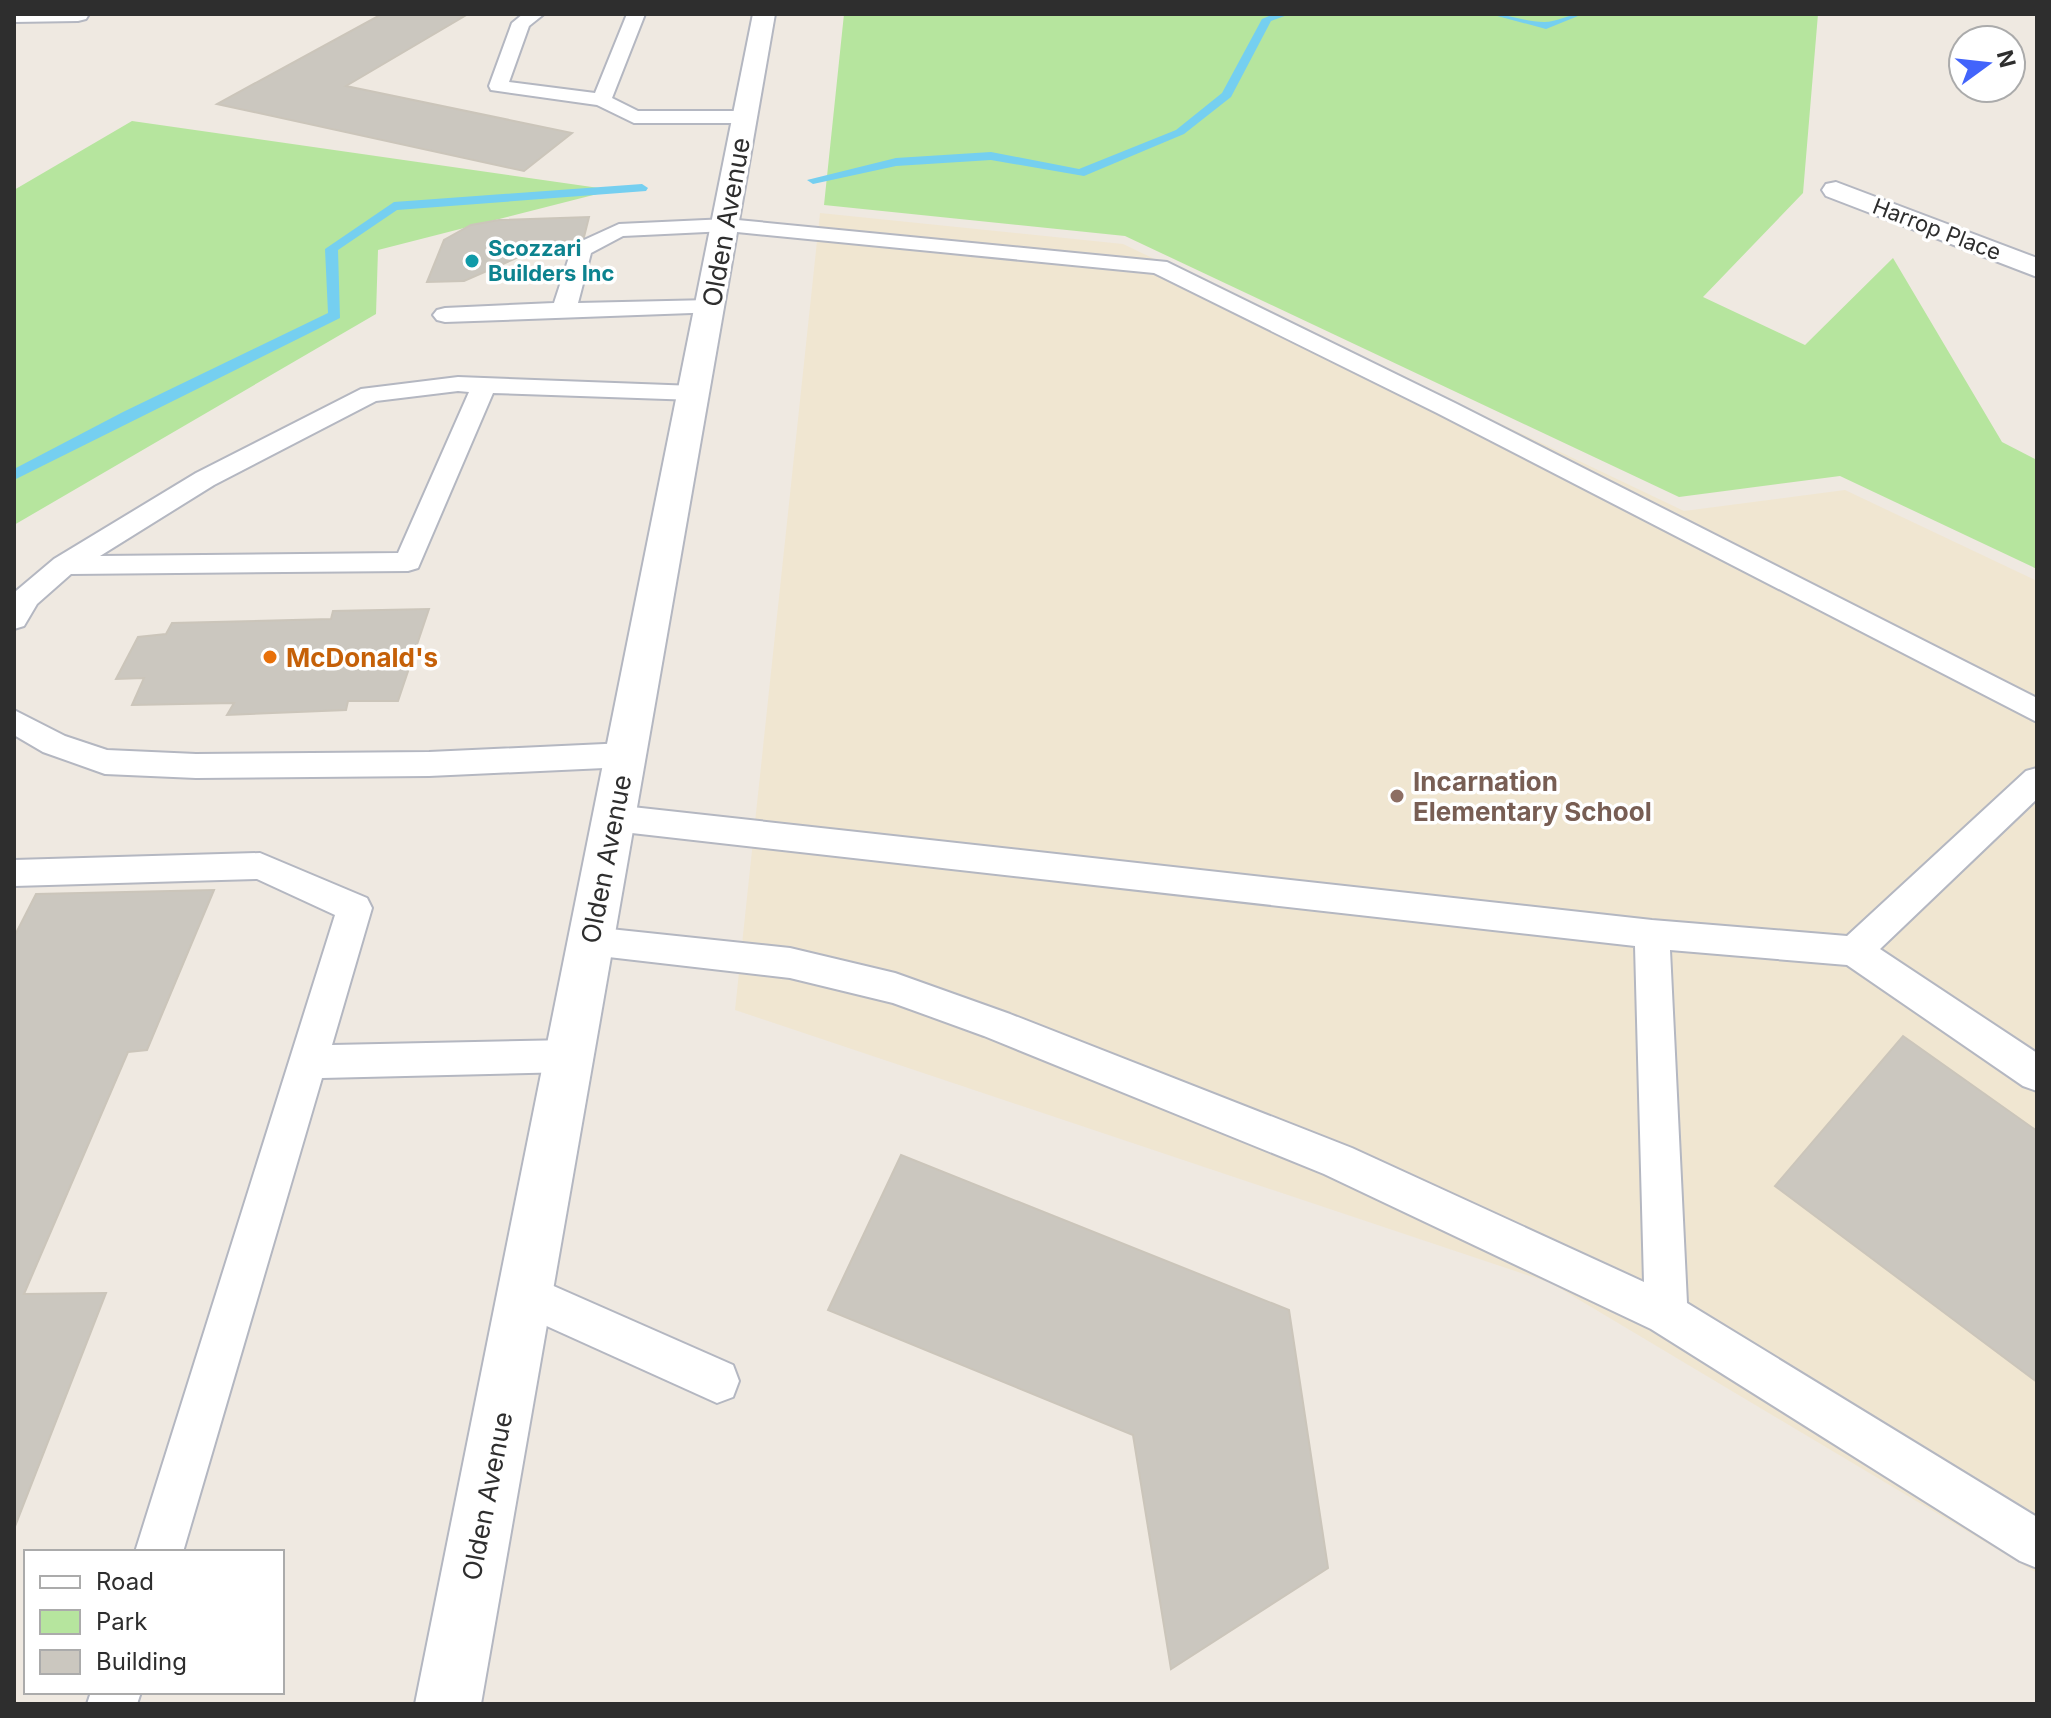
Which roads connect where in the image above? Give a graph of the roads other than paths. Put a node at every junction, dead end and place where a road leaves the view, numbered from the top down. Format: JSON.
{"nodes":[{"id":1,"x":78,"y":14,"type":"edge"},
{"id":2,"x":535,"y":14,"type":"edge"},
{"id":3,"x":636,"y":14,"type":"edge"},
{"id":4,"x":764,"y":14,"type":"edge"},
{"id":5,"x":14,"y":15,"type":"edge"},
{"id":6,"x":602,"y":100,"type":"junction"},
{"id":7,"x":745,"y":117,"type":"junction"},
{"id":8,"x":1836,"y":190,"type":"dead end"},
{"id":9,"x":727,"y":225,"type":"junction"},
{"id":10,"x":2037,"y":268,"type":"edge"},
{"id":11,"x":711,"y":307,"type":"junction"},
{"id":12,"x":564,"y":310,"type":"junction"},
{"id":13,"x":445,"y":315,"type":"dead end"},
{"id":14,"x":484,"y":385,"type":"junction"},
{"id":15,"x":695,"y":393,"type":"junction"},
{"id":16,"x":64,"y":565,"type":"junction"},
{"id":17,"x":14,"y":619,"type":"edge"},
{"id":18,"x":2037,"y":711,"type":"edge"},
{"id":19,"x":14,"y":721,"type":"edge"},
{"id":20,"x":626,"y":755,"type":"junction"},
{"id":21,"x":2037,"y":780,"type":"edge"},
{"id":22,"x":614,"y":818,"type":"junction"},
{"id":23,"x":14,"y":873,"type":"edge"},
{"id":24,"x":1652,"y":934,"type":"junction"},
{"id":25,"x":591,"y":941,"type":"junction"},
{"id":26,"x":1854,"y":951,"type":"junction"},
{"id":27,"x":570,"y":1056,"type":"junction"},
{"id":28,"x":311,"y":1062,"type":"junction"},
{"id":29,"x":2037,"y":1074,"type":"edge"},
{"id":30,"x":524,"y":1294,"type":"junction"},
{"id":31,"x":1666,"y":1314,"type":"junction"},
{"id":32,"x":717,"y":1381,"type":"dead end"},
{"id":33,"x":2037,"y":1544,"type":"edge"},
{"id":34,"x":160,"y":1550,"type":"edge"},
{"id":35,"x":448,"y":1704,"type":"edge"}],
"edges":[{"from":1,"to":5,"type":"main road"},
{"from":2,"to":6,"type":"lane"},
{"from":3,"to":6,"type":"lane"},
{"from":4,"to":7,"type":"main road","name":"Olden Avenue"},
{"from":6,"to":7,"type":"lane"},
{"from":7,"to":9,"type":"main road","name":"Olden Avenue"},
{"from":8,"to":10,"type":"main road","name":"Harrop Place"},
{"from":9,"to":11,"type":"main road","name":"Olden Avenue"},
{"from":9,"to":12,"type":"lane"},
{"from":9,"to":18,"type":"lane"},
{"from":11,"to":12,"type":"lane"},
{"from":11,"to":15,"type":"main road","name":"Olden Avenue"},
{"from":12,"to":13,"type":"lane"},
{"from":14,"to":15,"type":"lane"},
{"from":14,"to":16,"type":"lane"},
{"from":14,"to":16,"type":"lane"},
{"from":15,"to":20,"type":"main road","name":"Olden Avenue"},
{"from":16,"to":17,"type":"lane"},
{"from":19,"to":20,"type":"lane"},
{"from":20,"to":22,"type":"main road","name":"Olden Avenue"},
{"from":21,"to":26,"type":"lane"},
{"from":22,"to":24,"type":"lane"},
{"from":22,"to":25,"type":"main road","name":"Olden Avenue"},
{"from":23,"to":28,"type":"lane"},
{"from":24,"to":26,"type":"lane"},
{"from":24,"to":31,"type":"lane"},
{"from":25,"to":27,"type":"main road","name":"Olden Avenue"},
{"from":25,"to":31,"type":"lane"},
{"from":26,"to":29,"type":"lane"},
{"from":27,"to":28,"type":"lane"},
{"from":27,"to":30,"type":"main road","name":"Olden Avenue"},
{"from":28,"to":34,"type":"lane"},
{"from":30,"to":32,"type":"lane"},
{"from":30,"to":35,"type":"main road","name":"Olden Avenue"},
{"from":31,"to":33,"type":"lane"}]}
